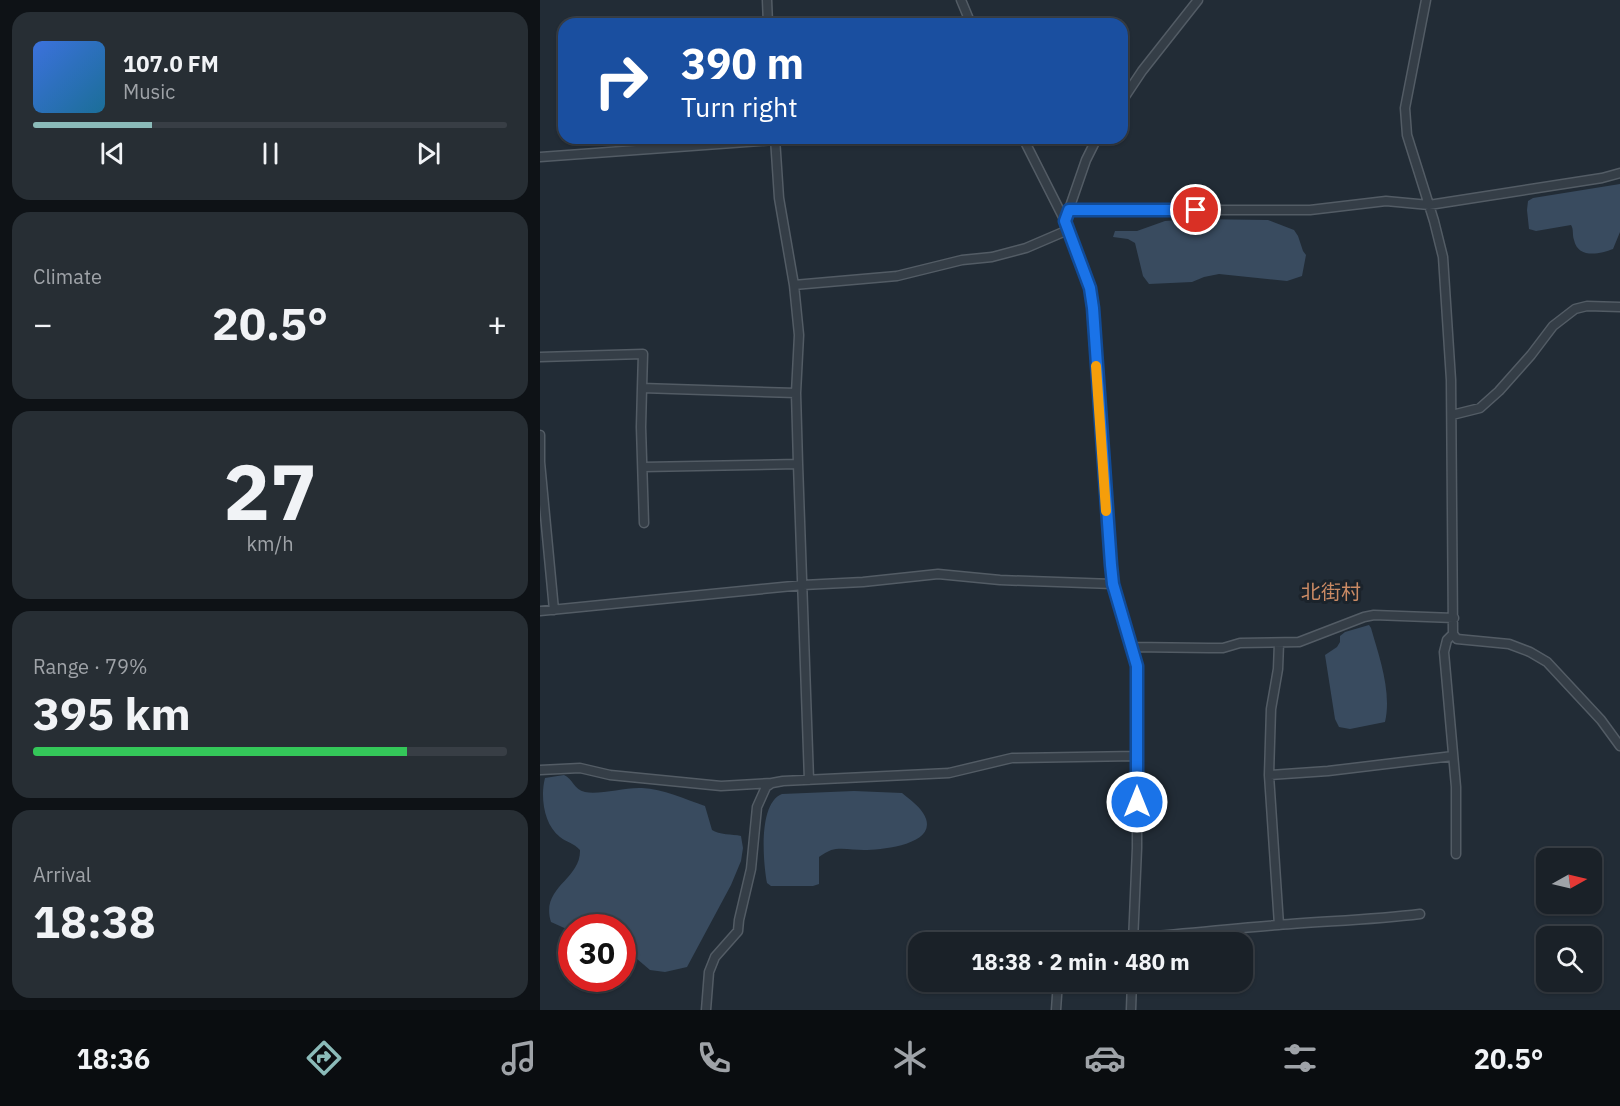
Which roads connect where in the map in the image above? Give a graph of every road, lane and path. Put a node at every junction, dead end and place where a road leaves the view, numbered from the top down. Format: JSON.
{"nodes":[{"id":1,"x":766,"y":0,"type":"edge"},
{"id":2,"x":961,"y":0,"type":"edge"},
{"id":3,"x":1197,"y":0,"type":"edge"},
{"id":4,"x":1426,"y":0,"type":"edge"},
{"id":5,"x":768,"y":18,"type":"edge"},
{"id":6,"x":968,"y":18,"type":"edge"},
{"id":7,"x":1128,"y":92,"type":"edge"},
{"id":8,"x":710,"y":144,"type":"edge"},
{"id":9,"x":775,"y":144,"type":"edge"},
{"id":10,"x":1026,"y":144,"type":"edge"},
{"id":11,"x":1093,"y":144,"type":"edge"},
{"id":12,"x":540,"y":157,"type":"edge"},
{"id":13,"x":1620,"y":173,"type":"edge"},
{"id":14,"x":1429,"y":205,"type":"junction"},
{"id":15,"x":1069,"y":210,"type":"junction"},
{"id":16,"x":1067,"y":225,"type":"junction"},
{"id":17,"x":794,"y":285,"type":"junction"},
{"id":18,"x":1620,"y":307,"type":"edge"},
{"id":19,"x":540,"y":357,"type":"edge"},
{"id":20,"x":642,"y":388,"type":"junction"},
{"id":21,"x":796,"y":393,"type":"junction"},
{"id":22,"x":1452,"y":415,"type":"junction"},
{"id":23,"x":540,"y":435,"type":"edge"},
{"id":24,"x":540,"y":448,"type":"edge"},
{"id":25,"x":798,"y":464,"type":"junction"},
{"id":26,"x":643,"y":467,"type":"junction"},
{"id":27,"x":644,"y":522,"type":"dead end"},
{"id":28,"x":1113,"y":584,"type":"junction"},
{"id":29,"x":803,"y":585,"type":"junction"},
{"id":30,"x":554,"y":610,"type":"junction"},
{"id":31,"x":540,"y":611,"type":"edge"},
{"id":32,"x":1454,"y":618,"type":"junction"},
{"id":33,"x":1453,"y":634,"type":"junction"},
{"id":34,"x":1279,"y":643,"type":"junction"},
{"id":35,"x":1132,"y":646,"type":"junction"},
{"id":36,"x":1620,"y":746,"type":"edge"},
{"id":37,"x":1137,"y":756,"type":"junction"},
{"id":38,"x":1453,"y":756,"type":"junction"},
{"id":39,"x":540,"y":770,"type":"edge"},
{"id":40,"x":1269,"y":775,"type":"junction"},
{"id":41,"x":809,"y":780,"type":"junction"},
{"id":42,"x":772,"y":783,"type":"junction"},
{"id":43,"x":1456,"y":854,"type":"dead end"},
{"id":44,"x":1420,"y":914,"type":"dead end"},
{"id":45,"x":1279,"y":925,"type":"junction"},
{"id":46,"x":1133,"y":932,"type":"edge"},
{"id":47,"x":1211,"y":932,"type":"edge"},
{"id":48,"x":1057,"y":992,"type":"edge"},
{"id":49,"x":1132,"y":992,"type":"edge"},
{"id":50,"x":706,"y":1010,"type":"edge"},
{"id":51,"x":1056,"y":1010,"type":"edge"},
{"id":52,"x":1131,"y":1010,"type":"edge"}],
"edges":[{"from":1,"to":5,"type":"street"},
{"from":2,"to":6,"type":"street"},
{"from":3,"to":7,"type":"street"},
{"from":4,"to":14,"type":"street"},
{"from":8,"to":12,"type":"street"},
{"from":9,"to":17,"type":"street"},
{"from":10,"to":16,"type":"street"},
{"from":11,"to":15,"type":"street"},
{"from":13,"to":14,"type":"street"},
{"from":14,"to":15,"type":"street"},
{"from":14,"to":22,"type":"street"},
{"from":15,"to":16,"type":"street"},
{"from":16,"to":17,"type":"street"},
{"from":16,"to":28,"type":"street"},
{"from":17,"to":21,"type":"street"},
{"from":18,"to":22,"type":"street"},
{"from":19,"to":20,"type":"street"},
{"from":20,"to":21,"type":"street"},
{"from":20,"to":26,"type":"street"},
{"from":21,"to":25,"type":"street"},
{"from":22,"to":32,"type":"street"},
{"from":23,"to":24,"type":"street"},
{"from":24,"to":30,"type":"street"},
{"from":25,"to":26,"type":"street"},
{"from":25,"to":29,"type":"street"},
{"from":26,"to":27,"type":"street"},
{"from":28,"to":29,"type":"street"},
{"from":28,"to":35,"type":"street"},
{"from":29,"to":30,"type":"street"},
{"from":29,"to":41,"type":"street"},
{"from":30,"to":31,"type":"street"},
{"from":32,"to":33,"type":"street"},
{"from":32,"to":34,"type":"street"},
{"from":33,"to":36,"type":"street"},
{"from":33,"to":38,"type":"street"},
{"from":34,"to":35,"type":"street"},
{"from":34,"to":40,"type":"street"},
{"from":35,"to":37,"type":"street"},
{"from":37,"to":41,"type":"street"},
{"from":37,"to":46,"type":"street"},
{"from":38,"to":40,"type":"street"},
{"from":38,"to":43,"type":"street"},
{"from":39,"to":42,"type":"street"},
{"from":40,"to":45,"type":"street"},
{"from":41,"to":42,"type":"street"},
{"from":42,"to":50,"type":"street"},
{"from":44,"to":45,"type":"street"},
{"from":45,"to":47,"type":"street"},
{"from":48,"to":51,"type":"street"},
{"from":49,"to":52,"type":"street"}]}
